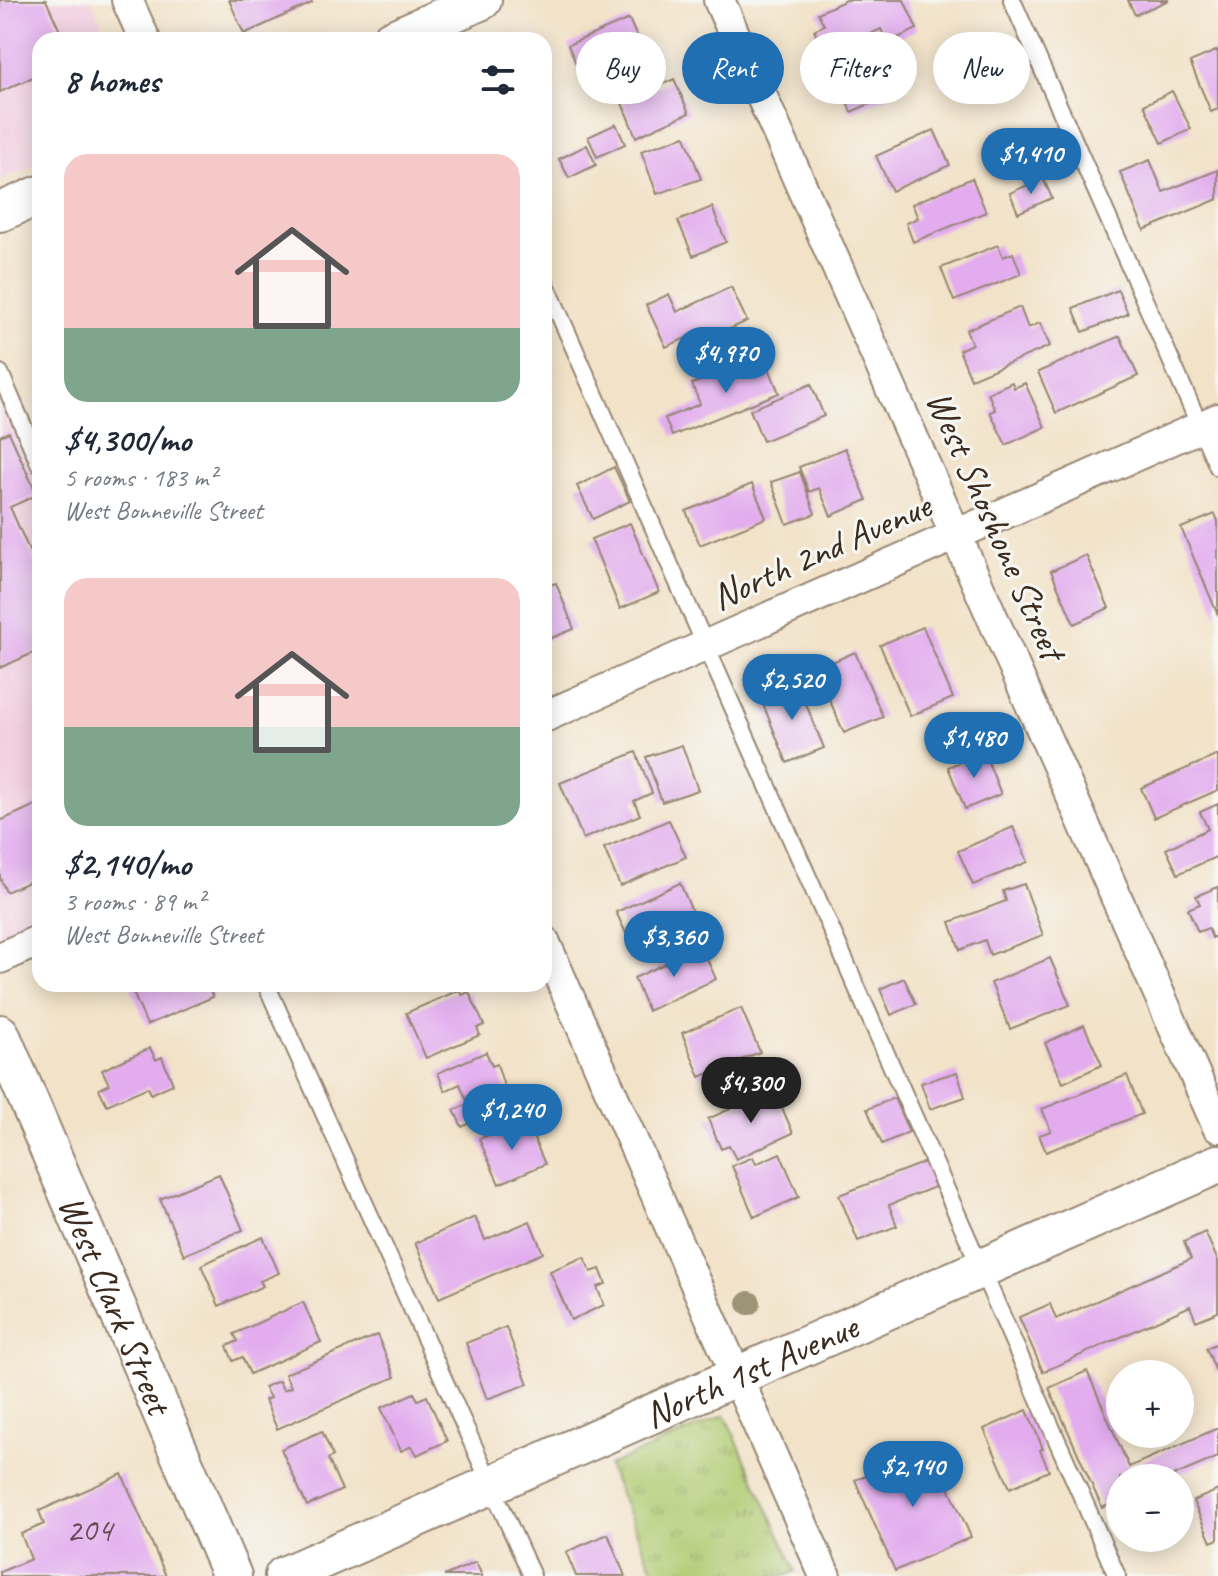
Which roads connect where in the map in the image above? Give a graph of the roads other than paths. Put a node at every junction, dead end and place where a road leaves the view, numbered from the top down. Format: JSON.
{"nodes":[{"id":1,"x":127,"y":0,"type":"edge"},
{"id":2,"x":482,"y":0,"type":"edge"},
{"id":3,"x":719,"y":0,"type":"edge"},
{"id":4,"x":1012,"y":0,"type":"edge"},
{"id":5,"x":431,"y":25,"type":"edge"},
{"id":6,"x":141,"y":32,"type":"edge"},
{"id":7,"x":32,"y":198,"type":"edge"},
{"id":8,"x":0,"y":212,"type":"edge"},
{"id":9,"x":552,"y":298,"type":"edge"},
{"id":10,"x":0,"y":373,"type":"edge"},
{"id":11,"x":1209,"y":423,"type":"edge"},
{"id":12,"x":32,"y":447,"type":"edge"},
{"id":13,"x":1218,"y":467,"type":"edge"},
{"id":14,"x":956,"y":535,"type":"junction"},
{"id":15,"x":706,"y":646,"type":"junction"},
{"id":16,"x":552,"y":713,"type":"edge"},
{"id":17,"x":32,"y":944,"type":"edge"},
{"id":18,"x":0,"y":958,"type":"edge"},
{"id":19,"x":552,"y":959,"type":"edge"},
{"id":20,"x":270,"y":992,"type":"edge"},
{"id":21,"x":0,"y":1034,"type":"edge"},
{"id":22,"x":1218,"y":1127,"type":"edge"},
{"id":23,"x":1218,"y":1164,"type":"edge"},
{"id":24,"x":979,"y":1269,"type":"junction"},
{"id":25,"x":737,"y":1376,"type":"junction"},
{"id":26,"x":492,"y":1484,"type":"junction"},
{"id":27,"x":232,"y":1576,"type":"edge"},
{"id":28,"x":284,"y":1576,"type":"edge"},
{"id":29,"x":532,"y":1576,"type":"edge"},
{"id":30,"x":825,"y":1576,"type":"edge"},
{"id":31,"x":1117,"y":1576,"type":"edge"}],
"edges":[{"from":1,"to":6,"type":"street"},
{"from":2,"to":5,"type":"street"},
{"from":3,"to":14,"type":"street","name":"West Shoshone Street"},
{"from":4,"to":11,"type":"lane"},
{"from":7,"to":8,"type":"street"},
{"from":9,"to":15,"type":"lane"},
{"from":10,"to":12,"type":"lane"},
{"from":11,"to":13,"type":"lane"},
{"from":11,"to":14,"type":"street","name":"North 2nd Avenue"},
{"from":14,"to":15,"type":"street","name":"North 2nd Avenue"},
{"from":14,"to":22,"type":"street","name":"West Shoshone Street"},
{"from":15,"to":16,"type":"street","name":"North 2nd Avenue"},
{"from":15,"to":24,"type":"lane"},
{"from":17,"to":18,"type":"street"},
{"from":19,"to":25,"type":"street"},
{"from":20,"to":26,"type":"lane"},
{"from":21,"to":27,"type":"street","name":"West Clark Street"},
{"from":23,"to":24,"type":"street","name":"North 1st Avenue"},
{"from":24,"to":25,"type":"street","name":"North 1st Avenue"},
{"from":24,"to":31,"type":"lane"},
{"from":25,"to":26,"type":"street","name":"North 1st Avenue"},
{"from":25,"to":30,"type":"street"},
{"from":26,"to":28,"type":"street","name":"North 1st Avenue"},
{"from":26,"to":29,"type":"lane"}]}
